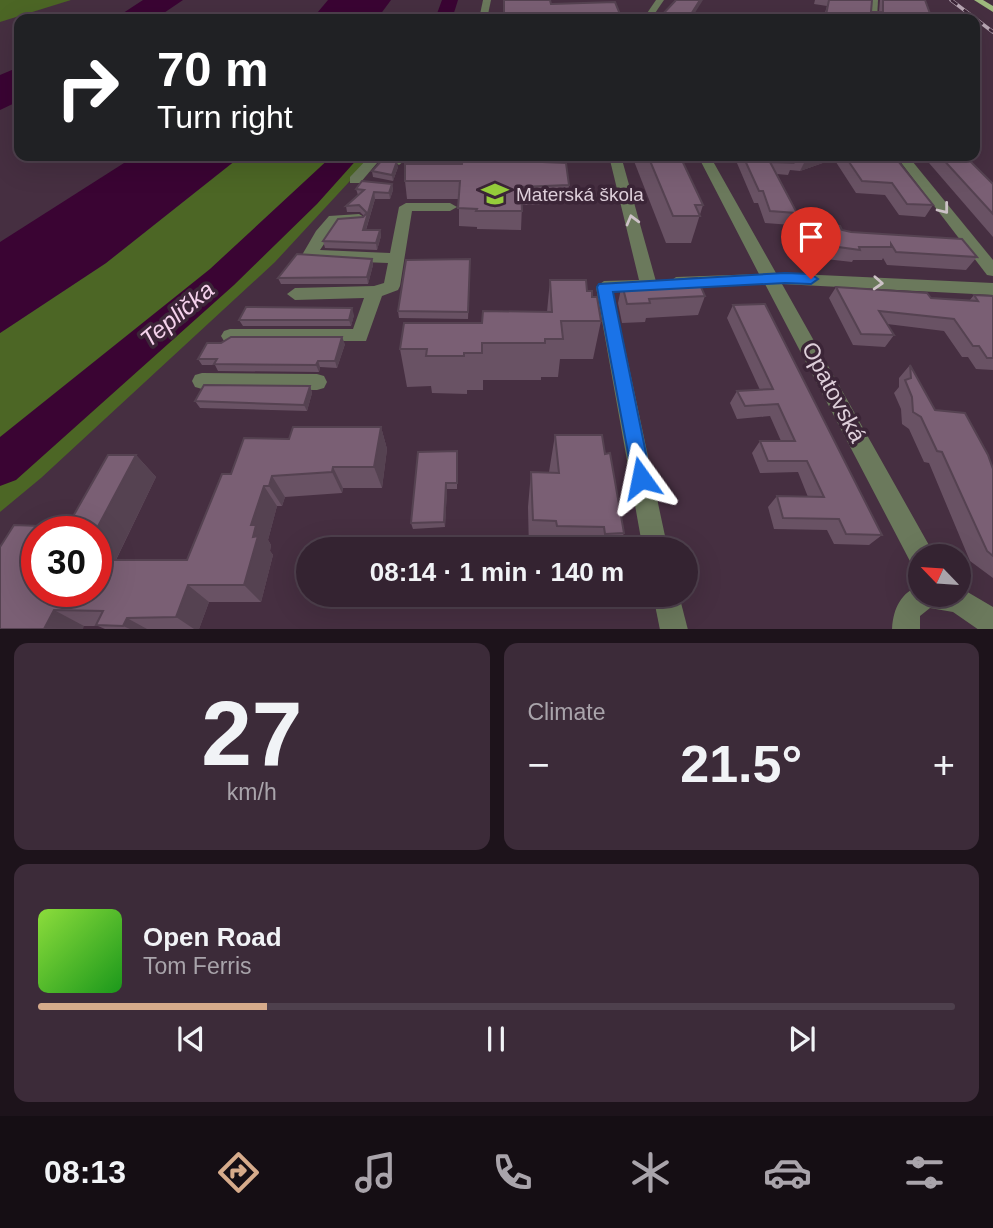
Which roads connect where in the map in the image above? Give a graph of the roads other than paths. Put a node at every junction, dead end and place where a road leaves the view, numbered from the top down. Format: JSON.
{"nodes":[{"id":1,"x":978,"y":0,"type":"edge"},
{"id":2,"x":993,"y":10,"type":"edge"},
{"id":3,"x":372,"y":161,"type":"edge"},
{"id":4,"x":616,"y":161,"type":"edge"},
{"id":5,"x":707,"y":161,"type":"edge"},
{"id":6,"x":906,"y":161,"type":"edge"},
{"id":7,"x":368,"y":182,"type":"edge"},
{"id":8,"x":450,"y":207,"type":"dead end"},
{"id":9,"x":359,"y":218,"type":"edge"},
{"id":10,"x":397,"y":258,"type":"junction"},
{"id":11,"x":993,"y":271,"type":"edge"},
{"id":12,"x":772,"y":278,"type":"junction"},
{"id":13,"x":649,"y":285,"type":"junction"},
{"id":14,"x":993,"y":289,"type":"edge"},
{"id":15,"x":375,"y":292,"type":"junction"},
{"id":16,"x":295,"y":294,"type":"dead end"},
{"id":17,"x":230,"y":336,"type":"edge"},
{"id":18,"x":202,"y":381,"type":"dead end"},
{"id":19,"x":317,"y":382,"type":"dead end"},
{"id":20,"x":653,"y":537,"type":"edge"},
{"id":21,"x":915,"y":544,"type":"edge"},
{"id":22,"x":669,"y":607,"type":"edge"},
{"id":23,"x":910,"y":607,"type":"edge"},
{"id":24,"x":971,"y":607,"type":"edge"},
{"id":25,"x":993,"y":623,"type":"edge"},
{"id":26,"x":674,"y":629,"type":"edge"},
{"id":27,"x":906,"y":629,"type":"edge"}],
"edges":[{"from":1,"to":2,"type":"main road"},
{"from":3,"to":7,"type":"street"},
{"from":13,"to":4,"type":"street","one_way":true},
{"from":5,"to":12,"type":"street","name":"Opatovská"},
{"from":6,"to":11,"type":"street","one_way":true},
{"from":8,"to":10,"type":"street"},
{"from":9,"to":10,"type":"street"},
{"from":10,"to":15,"type":"street"},
{"from":12,"to":13,"type":"street"},
{"from":12,"to":14,"type":"street","one_way":true},
{"from":12,"to":21,"type":"street","name":"Opatovská"},
{"from":13,"to":20,"type":"street"},
{"from":15,"to":16,"type":"street"},
{"from":15,"to":17,"type":"street"},
{"from":18,"to":19,"type":"street"},
{"from":22,"to":26,"type":"street"},
{"from":23,"to":27,"type":"street"},
{"from":24,"to":25,"type":"street"}]}
